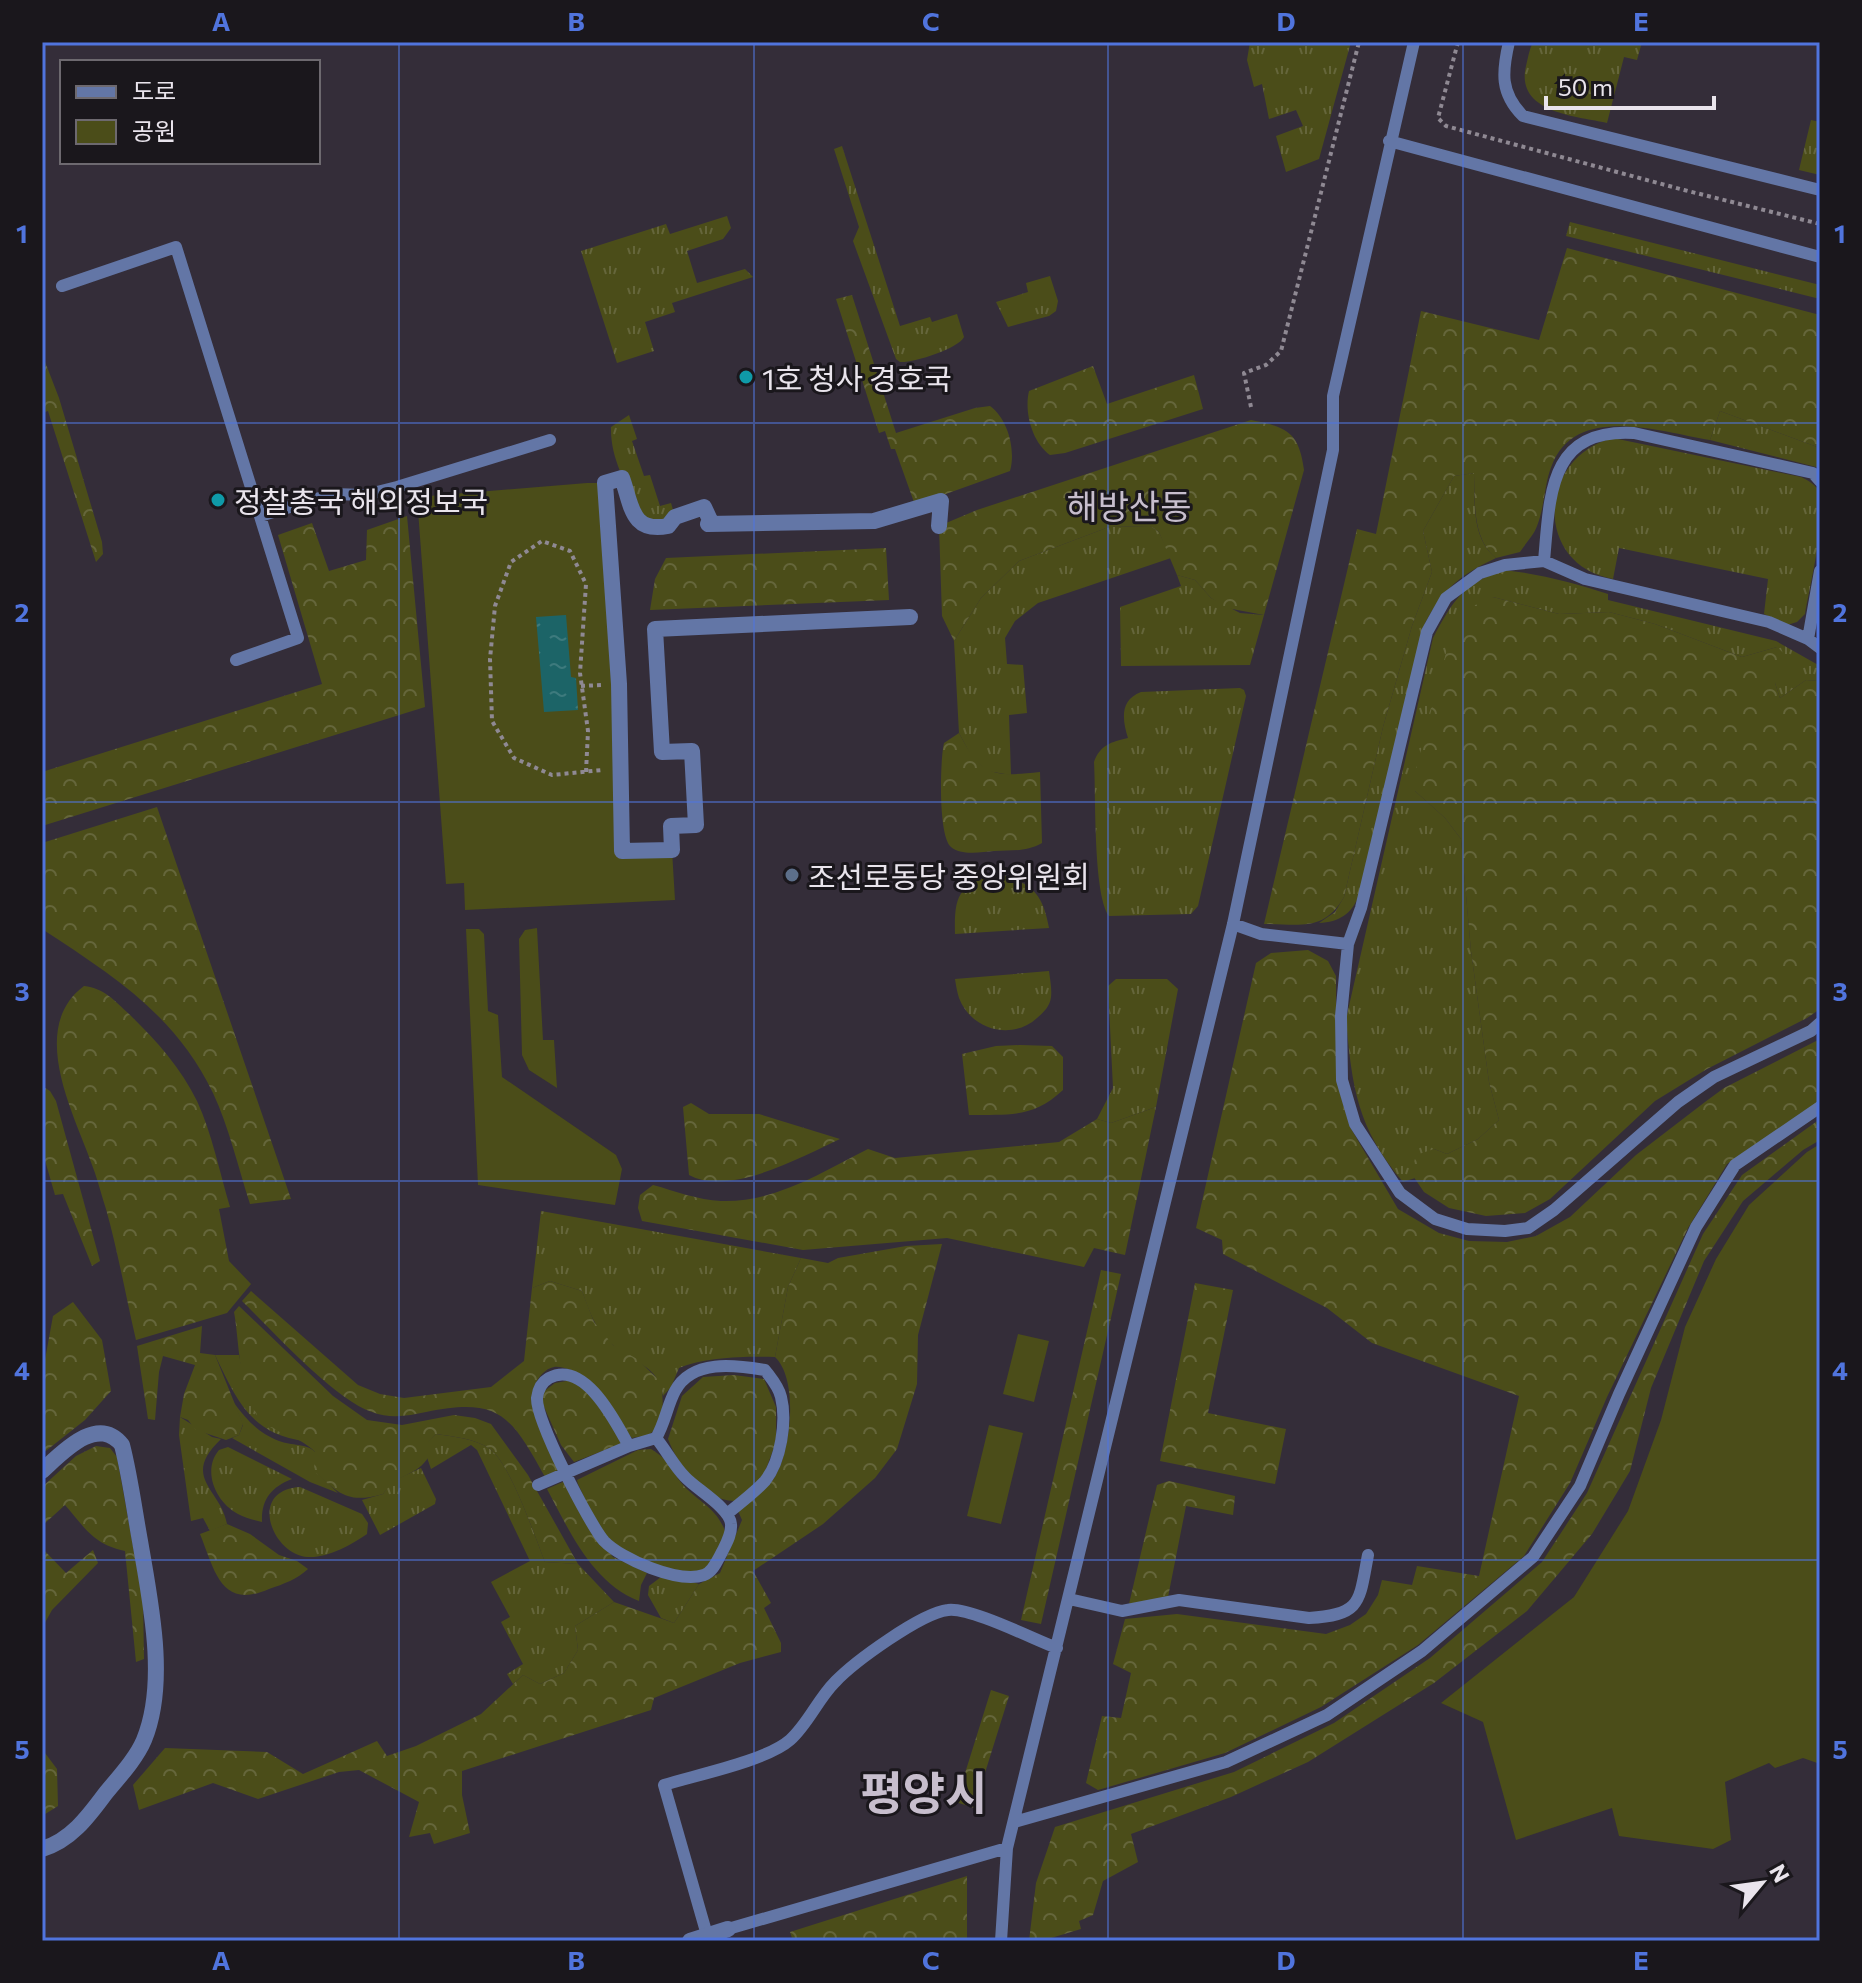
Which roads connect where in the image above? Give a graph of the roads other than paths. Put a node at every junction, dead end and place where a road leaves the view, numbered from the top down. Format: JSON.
{"nodes":[{"id":1,"x":1414,"y":42,"type":"edge"},
{"id":2,"x":1509,"y":42,"type":"edge"},
{"id":3,"x":1389,"y":141,"type":"junction"},
{"id":4,"x":1820,"y":190,"type":"edge"},
{"id":5,"x":1820,"y":257,"type":"edge"},
{"id":6,"x":62,"y":286,"type":"dead end"},
{"id":7,"x":550,"y":440,"type":"dead end"},
{"id":8,"x":1820,"y":481,"type":"edge"},
{"id":9,"x":260,"y":516,"type":"junction"},
{"id":10,"x":939,"y":526,"type":"dead end"},
{"id":11,"x":1544,"y":561,"type":"junction"},
{"id":12,"x":1820,"y":571,"type":"edge"},
{"id":13,"x":910,"y":617,"type":"dead end"},
{"id":14,"x":1808,"y":639,"type":"junction"},
{"id":15,"x":1820,"y":648,"type":"edge"},
{"id":16,"x":236,"y":660,"type":"dead end"},
{"id":17,"x":1233,"y":924,"type":"junction"},
{"id":18,"x":1348,"y":944,"type":"junction"},
{"id":19,"x":1820,"y":1023,"type":"edge"},
{"id":20,"x":1820,"y":1107,"type":"edge"},
{"id":21,"x":656,"y":1438,"type":"junction"},
{"id":22,"x":629,"y":1446,"type":"junction"},
{"id":23,"x":42,"y":1471,"type":"edge"},
{"id":24,"x":566,"y":1473,"type":"junction"},
{"id":25,"x":538,"y":1485,"type":"dead end"},
{"id":26,"x":727,"y":1514,"type":"junction"},
{"id":27,"x":1368,"y":1555,"type":"dead end"},
{"id":28,"x":1069,"y":1599,"type":"junction"},
{"id":29,"x":1057,"y":1648,"type":"junction"},
{"id":30,"x":1014,"y":1822,"type":"junction"},
{"id":31,"x":1007,"y":1848,"type":"junction"},
{"id":32,"x":42,"y":1849,"type":"edge"},
{"id":33,"x":728,"y":1929,"type":"joint"},
{"id":34,"x":707,"y":1935,"type":"junction"},
{"id":35,"x":690,"y":1941,"type":"edge"},
{"id":36,"x":1001,"y":1941,"type":"edge"}],
"edges":[{"from":1,"to":3,"type":"lane"},
{"from":2,"to":4,"type":"lane"},
{"from":3,"to":5,"type":"lane"},
{"from":3,"to":17,"type":"lane"},
{"from":6,"to":9,"type":"lane"},
{"from":7,"to":9,"type":"lane"},
{"from":8,"to":11,"type":"lane"},
{"from":9,"to":16,"type":"lane"},
{"from":10,"to":13,"type":"street"},
{"from":11,"to":14,"type":"lane"},
{"from":11,"to":18,"type":"lane"},
{"from":12,"to":14,"type":"lane"},
{"from":14,"to":15,"type":"lane"},
{"from":17,"to":18,"type":"lane"},
{"from":17,"to":28,"type":"lane"},
{"from":18,"to":19,"type":"lane"},
{"from":20,"to":30,"type":"lane"},
{"from":21,"to":22,"type":"lane"},
{"from":21,"to":26,"type":"lane"},
{"from":21,"to":26,"type":"lane"},
{"from":22,"to":24,"type":"lane"},
{"from":22,"to":24,"type":"lane"},
{"from":23,"to":32,"type":"street"},
{"from":24,"to":25,"type":"lane"},
{"from":24,"to":26,"type":"lane"},
{"from":27,"to":28,"type":"lane"},
{"from":28,"to":29,"type":"lane"},
{"from":29,"to":30,"type":"lane"},
{"from":29,"to":34,"type":"lane"},
{"from":30,"to":31,"type":"lane"},
{"from":31,"to":33,"type":"lane"},
{"from":31,"to":36,"type":"lane"},
{"from":33,"to":34,"type":"street"},
{"from":34,"to":35,"type":"street"}]}
